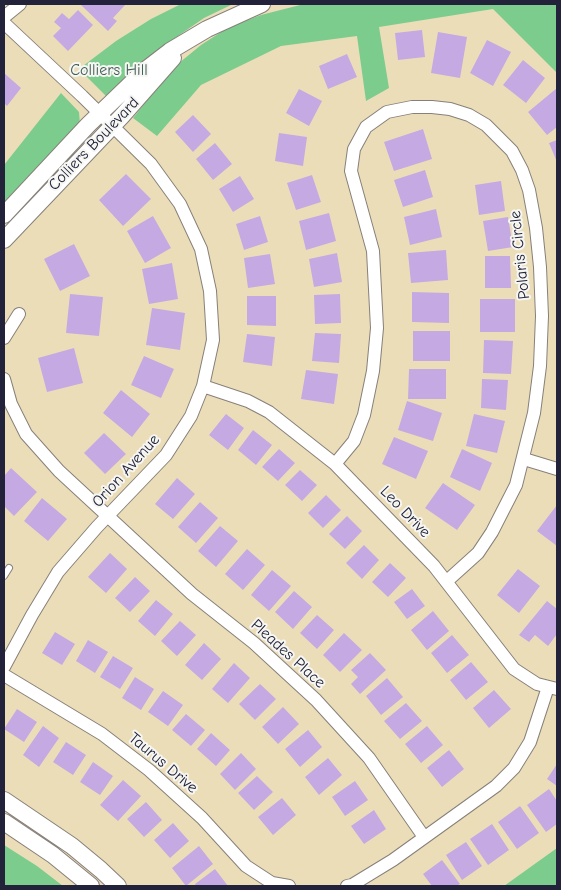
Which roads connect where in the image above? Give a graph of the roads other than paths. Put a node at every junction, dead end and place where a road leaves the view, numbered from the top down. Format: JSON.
{"nodes":[{"id":1,"x":20,"y":4,"type":"edge"},
{"id":2,"x":262,"y":4,"type":"edge"},
{"id":3,"x":4,"y":18,"type":"edge"},
{"id":4,"x":4,"y":23,"type":"edge"},
{"id":5,"x":206,"y":29,"type":"junction"},
{"id":6,"x":99,"y":114,"type":"junction"},
{"id":7,"x":112,"y":126,"type":"junction"},
{"id":8,"x":4,"y":215,"type":"edge"},
{"id":9,"x":4,"y":240,"type":"edge"},
{"id":10,"x":19,"y":314,"type":"dead end"},
{"id":11,"x":4,"y":338,"type":"edge"},
{"id":12,"x":4,"y":379,"type":"edge"},
{"id":13,"x":203,"y":386,"type":"junction"},
{"id":14,"x":524,"y":459,"type":"junction"},
{"id":15,"x":335,"y":464,"type":"junction"},
{"id":16,"x":557,"y":469,"type":"edge"},
{"id":17,"x":107,"y":517,"type":"junction"},
{"id":18,"x":8,"y":568,"type":"dead end"},
{"id":19,"x":4,"y":576,"type":"edge"},
{"id":20,"x":447,"y":581,"type":"junction"},
{"id":21,"x":4,"y":667,"type":"edge"},
{"id":22,"x":4,"y":675,"type":"edge"},
{"id":23,"x":553,"y":688,"type":"edge"},
{"id":24,"x":4,"y":800,"type":"edge"},
{"id":25,"x":4,"y":822,"type":"edge"},
{"id":26,"x":424,"y":838,"type":"junction"},
{"id":27,"x":91,"y":886,"type":"edge"},
{"id":28,"x":118,"y":886,"type":"edge"},
{"id":29,"x":289,"y":886,"type":"edge"},
{"id":30,"x":347,"y":886,"type":"edge"}],
"edges":[{"from":1,"to":3,"type":"street"},
{"from":2,"to":5,"type":"street","name":"Colliers Boulevard"},
{"from":4,"to":6,"type":"street","name":"Orion Avenue"},
{"from":5,"to":6,"type":"street","name":"Colliers Boulevard"},
{"from":5,"to":7,"type":"street","name":"Colliers Boulevard"},
{"from":6,"to":7,"type":"street","name":"Orion Avenue"},
{"from":6,"to":8,"type":"street","name":"Colliers Boulevard"},
{"from":7,"to":9,"type":"street","name":"Colliers Boulevard"},
{"from":7,"to":13,"type":"street","name":"Orion Avenue"},
{"from":10,"to":11,"type":"street"},
{"from":12,"to":17,"type":"street","name":"Pleades Place"},
{"from":13,"to":15,"type":"street","name":"Leo Drive"},
{"from":13,"to":17,"type":"street","name":"Orion Avenue"},
{"from":14,"to":15,"type":"street","name":"Polaris Circle"},
{"from":14,"to":16,"type":"street"},
{"from":14,"to":20,"type":"street","name":"Polaris Circle"},
{"from":15,"to":20,"type":"street","name":"Leo Drive"},
{"from":17,"to":21,"type":"street","name":"Orion Avenue"},
{"from":17,"to":26,"type":"street","name":"Pleades Place"},
{"from":18,"to":19,"type":"lane"},
{"from":20,"to":23,"type":"street","name":"Leo Drive"},
{"from":22,"to":29,"type":"street","name":"Taurus Drive"},
{"from":23,"to":26,"type":"street"},
{"from":24,"to":28,"type":"street"},
{"from":25,"to":27,"type":"street"},
{"from":26,"to":30,"type":"street"}]}
